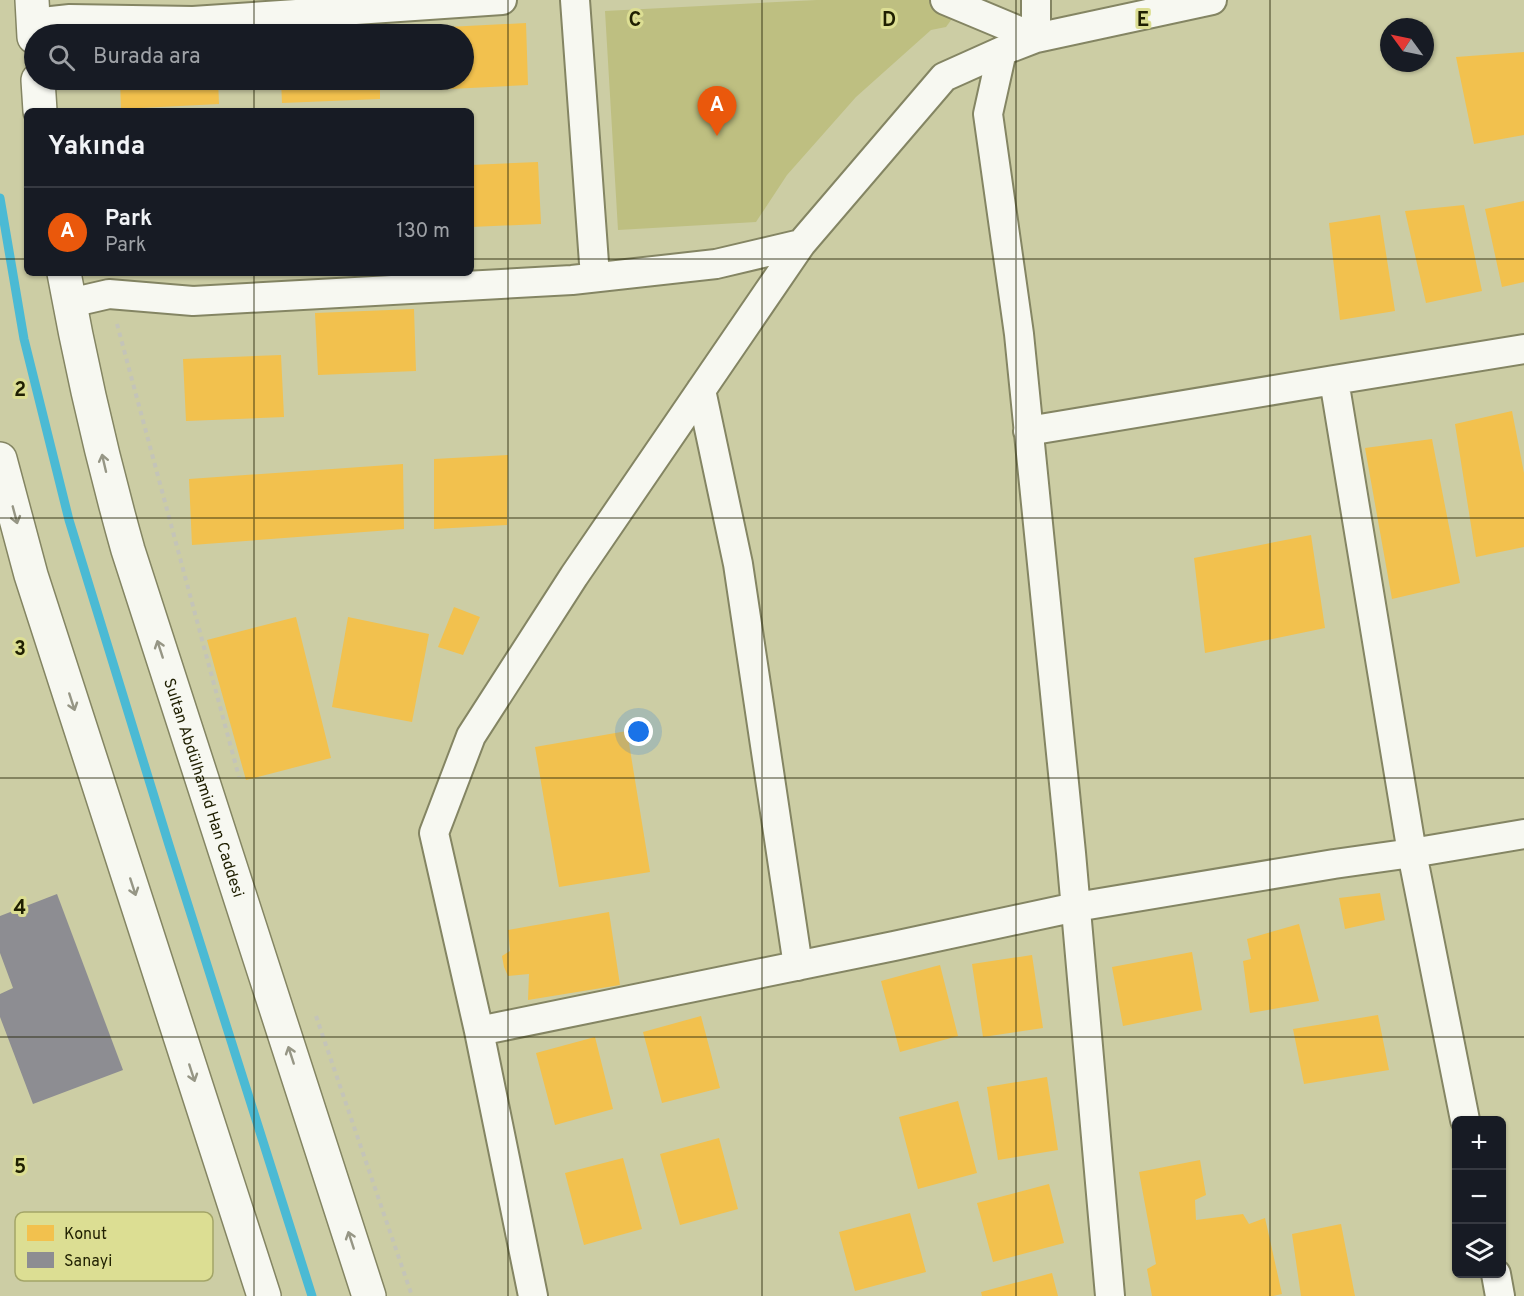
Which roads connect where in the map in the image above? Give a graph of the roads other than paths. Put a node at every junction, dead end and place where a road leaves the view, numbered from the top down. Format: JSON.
{"nodes":[{"id":1,"x":502,"y":0,"type":"edge"},
{"id":2,"x":574,"y":0,"type":"edge"},
{"id":3,"x":945,"y":0,"type":"edge"},
{"id":4,"x":1036,"y":0,"type":"edge"},
{"id":5,"x":1212,"y":0,"type":"edge"},
{"id":6,"x":33,"y":20,"type":"edge"},
{"id":7,"x":1036,"y":38,"type":"junction"},
{"id":8,"x":1002,"y":51,"type":"junction"},
{"id":9,"x":39,"y":90,"type":"edge"},
{"id":10,"x":40,"y":108,"type":"edge"},
{"id":11,"x":801,"y":244,"type":"junction"},
{"id":12,"x":595,"y":278,"type":"junction"},
{"id":13,"x":67,"y":288,"type":"edge"},
{"id":14,"x":1524,"y":349,"type":"edge"},
{"id":15,"x":1334,"y":380,"type":"junction"},
{"id":16,"x":701,"y":390,"type":"junction"},
{"id":17,"x":1028,"y":431,"type":"junction"},
{"id":18,"x":0,"y":459,"type":"edge"},
{"id":19,"x":1524,"y":834,"type":"edge"},
{"id":20,"x":1412,"y":853,"type":"junction"},
{"id":21,"x":1076,"y":907,"type":"junction"},
{"id":22,"x":798,"y":966,"type":"junction"},
{"id":23,"x":479,"y":1031,"type":"junction"},
{"id":24,"x":1464,"y":1116,"type":"edge"},
{"id":25,"x":1497,"y":1278,"type":"edge"},
{"id":26,"x":264,"y":1296,"type":"edge"},
{"id":27,"x":369,"y":1296,"type":"edge"},
{"id":28,"x":533,"y":1296,"type":"edge"},
{"id":29,"x":1110,"y":1296,"type":"edge"},
{"id":30,"x":1500,"y":1296,"type":"edge"}],
"edges":[{"from":1,"to":6,"type":"street"},
{"from":2,"to":12,"type":"street"},
{"from":3,"to":7,"type":"street"},
{"from":4,"to":7,"type":"street"},
{"from":5,"to":7,"type":"street"},
{"from":7,"to":8,"type":"street"},
{"from":8,"to":11,"type":"street"},
{"from":8,"to":17,"type":"street"},
{"from":9,"to":10,"type":"main road"},
{"from":11,"to":12,"type":"street"},
{"from":11,"to":16,"type":"street"},
{"from":12,"to":13,"type":"street"},
{"from":27,"to":13,"type":"main road","name":"Sultan Abdülhamid Han Caddesi","one_way":true},
{"from":14,"to":15,"type":"street"},
{"from":15,"to":17,"type":"street"},
{"from":15,"to":20,"type":"street"},
{"from":16,"to":22,"type":"street"},
{"from":16,"to":23,"type":"street"},
{"from":17,"to":21,"type":"street"},
{"from":18,"to":26,"type":"main road","one_way":true},
{"from":19,"to":20,"type":"street"},
{"from":20,"to":21,"type":"street"},
{"from":20,"to":24,"type":"street"},
{"from":21,"to":22,"type":"street"},
{"from":21,"to":29,"type":"street"},
{"from":22,"to":23,"type":"street"},
{"from":23,"to":28,"type":"street"},
{"from":25,"to":30,"type":"street"}]}
